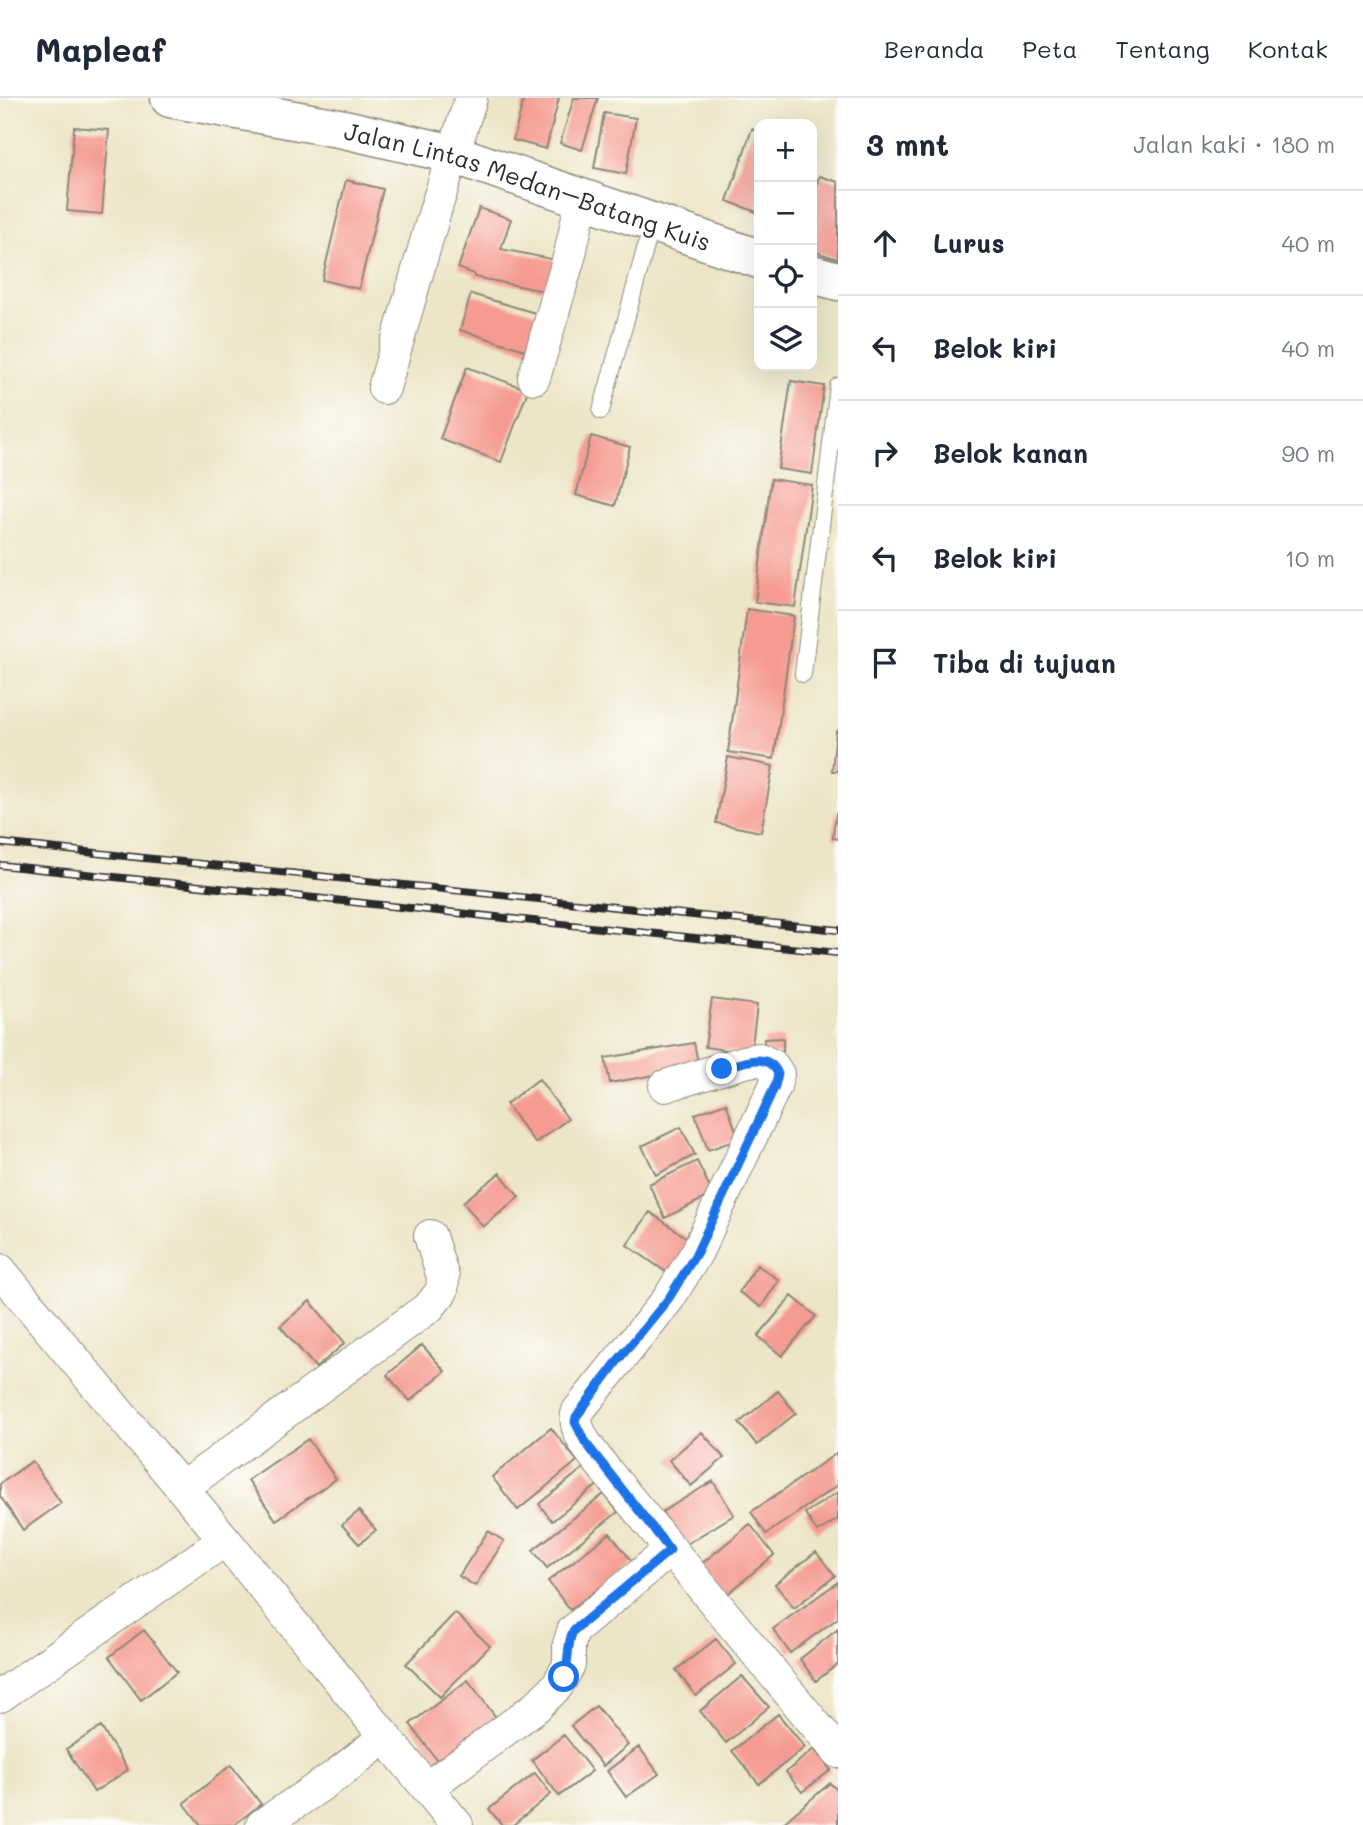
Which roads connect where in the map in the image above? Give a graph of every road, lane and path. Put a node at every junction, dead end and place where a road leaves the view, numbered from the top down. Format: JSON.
{"nodes":[{"id":1,"x":170,"y":98,"type":"edge"},
{"id":2,"x":471,"y":98,"type":"edge"},
{"id":3,"x":271,"y":106,"type":"edge"},
{"id":4,"x":453,"y":154,"type":"junction"},
{"id":5,"x":582,"y":198,"type":"junction"},
{"id":6,"x":652,"y":224,"type":"junction"},
{"id":7,"x":754,"y":257,"type":"edge"},
{"id":8,"x":817,"y":275,"type":"edge"},
{"id":9,"x":838,"y":281,"type":"edge"},
{"id":10,"x":534,"y":378,"type":"dead end"},
{"id":11,"x":838,"y":386,"type":"edge"},
{"id":12,"x":384,"y":388,"type":"dead end"},
{"id":13,"x":601,"y":411,"type":"dead end"},
{"id":14,"x":803,"y":674,"type":"dead end"},
{"id":15,"x":666,"y":1086,"type":"dead end"},
{"id":16,"x":430,"y":1236,"type":"dead end"},
{"id":17,"x":0,"y":1270,"type":"edge"},
{"id":18,"x":182,"y":1488,"type":"junction"},
{"id":19,"x":225,"y":1540,"type":"junction"},
{"id":20,"x":670,"y":1550,"type":"junction"},
{"id":21,"x":0,"y":1696,"type":"edge"},
{"id":22,"x":386,"y":1736,"type":"junction"},
{"id":23,"x":838,"y":1752,"type":"edge"},
{"id":24,"x":428,"y":1787,"type":"junction"},
{"id":25,"x":261,"y":1825,"type":"edge"},
{"id":26,"x":457,"y":1825,"type":"edge"}],
"edges":[{"from":1,"to":3,"type":"highway","name":"Jalan Lintas Medan–Batang Kuis"},
{"from":2,"to":4,"type":"street"},
{"from":3,"to":4,"type":"highway","name":"Jalan Lintas Medan–Batang Kuis"},
{"from":4,"to":5,"type":"highway","name":"Jalan Lintas Medan–Batang Kuis"},
{"from":4,"to":12,"type":"street"},
{"from":5,"to":6,"type":"highway","name":"Jalan Lintas Medan–Batang Kuis"},
{"from":5,"to":10,"type":"street"},
{"from":6,"to":7,"type":"highway","name":"Jalan Lintas Medan–Batang Kuis"},
{"from":6,"to":13,"type":"lane"},
{"from":8,"to":9,"type":"highway"},
{"from":11,"to":14,"type":"lane"},
{"from":15,"to":20,"type":"street"},
{"from":16,"to":18,"type":"street"},
{"from":17,"to":18,"type":"street"},
{"from":18,"to":19,"type":"street"},
{"from":19,"to":21,"type":"street"},
{"from":19,"to":22,"type":"street"},
{"from":20,"to":23,"type":"street"},
{"from":20,"to":24,"type":"street"},
{"from":22,"to":24,"type":"street"},
{"from":22,"to":25,"type":"street"},
{"from":24,"to":26,"type":"street"}]}
